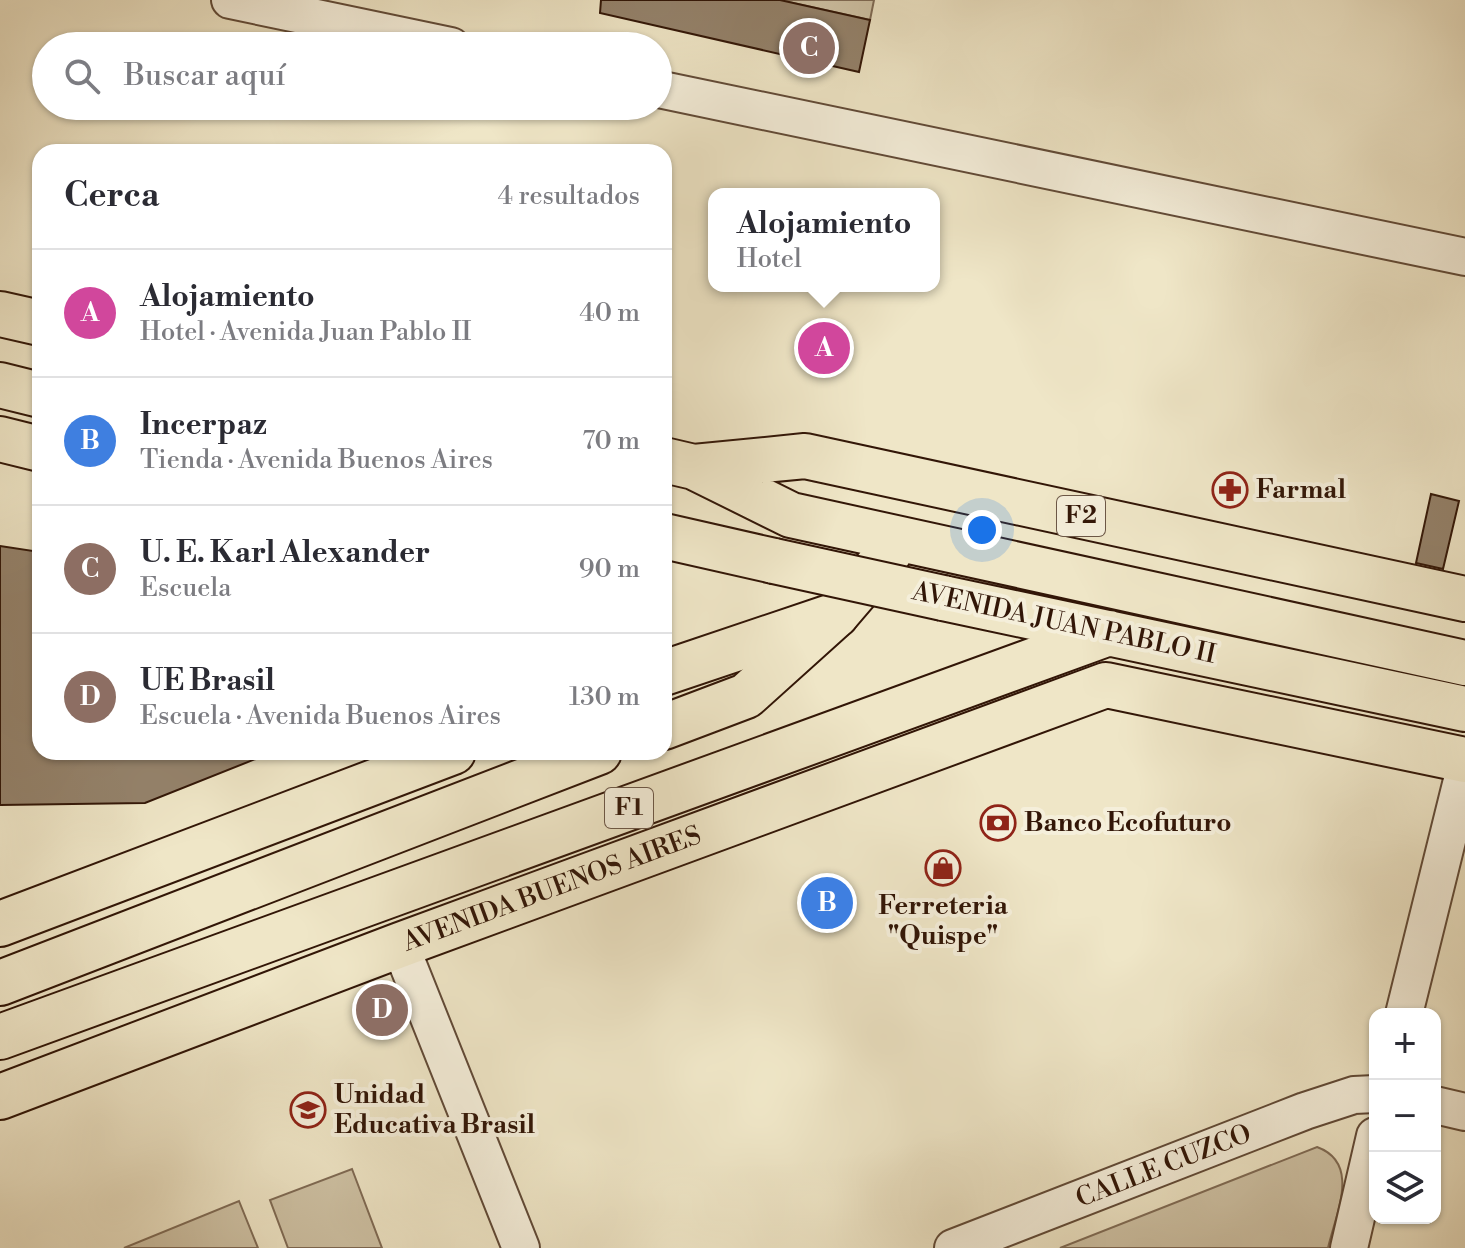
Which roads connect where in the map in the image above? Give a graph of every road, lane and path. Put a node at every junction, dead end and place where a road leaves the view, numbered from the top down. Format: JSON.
{"nodes":[{"id":1,"x":230,"y":0,"type":"edge"},
{"id":2,"x":384,"y":32,"type":"edge"},
{"id":3,"x":672,"y":92,"type":"edge"},
{"id":4,"x":1465,"y":257,"type":"edge"},
{"id":5,"x":0,"y":314,"type":"edge"},
{"id":6,"x":32,"y":321,"type":"edge"},
{"id":7,"x":0,"y":385,"type":"edge"},
{"id":8,"x":32,"y":393,"type":"edge"},
{"id":9,"x":0,"y":439,"type":"edge"},
{"id":10,"x":32,"y":447,"type":"edge"},
{"id":11,"x":679,"y":463,"type":"edge"},
{"id":12,"x":672,"y":538,"type":"edge"},
{"id":13,"x":899,"y":541,"type":"junction"},
{"id":14,"x":1465,"y":599,"type":"edge"},
{"id":15,"x":836,"y":615,"type":"junction"},
{"id":16,"x":1109,"y":633,"type":"junction"},
{"id":17,"x":1465,"y":663,"type":"edge"},
{"id":18,"x":672,"y":670,"type":"edge"},
{"id":19,"x":1106,"y":685,"type":"joint"},
{"id":20,"x":1465,"y":709,"type":"edge"},
{"id":21,"x":672,"y":724,"type":"edge"},
{"id":22,"x":432,"y":760,"type":"edge"},
{"id":23,"x":578,"y":760,"type":"edge"},
{"id":24,"x":1465,"y":760,"type":"edge"},
{"id":25,"x":1465,"y":768,"type":"edge"},
{"id":26,"x":0,"y":924,"type":"edge"},
{"id":27,"x":400,"y":945,"type":"junction"},
{"id":28,"x":0,"y":983,"type":"edge"},
{"id":29,"x":1405,"y":1008,"type":"edge"},
{"id":30,"x":0,"y":1037,"type":"edge"},
{"id":31,"x":1369,"y":1094,"type":"edge"},
{"id":32,"x":0,"y":1097,"type":"edge"},
{"id":33,"x":1441,"y":1106,"type":"edge"},
{"id":34,"x":1465,"y":1112,"type":"edge"},
{"id":35,"x":1371,"y":1152,"type":"edge"},
{"id":36,"x":521,"y":1248,"type":"edge"},
{"id":37,"x":953,"y":1248,"type":"edge"},
{"id":38,"x":1349,"y":1248,"type":"edge"}],
"edges":[{"from":1,"to":2,"type":"street"},
{"from":3,"to":4,"type":"street"},
{"from":5,"to":6,"type":"main road"},
{"from":7,"to":8,"type":"main road"},
{"from":9,"to":10,"type":"main road"},
{"from":11,"to":13,"type":"main road","number":"F2"},
{"from":11,"to":14,"type":"main road","number":"F2"},
{"from":12,"to":16,"type":"main road","name":"AVENIDA JUAN PABLO II","bridge":true},
{"from":13,"to":15,"type":"main road"},
{"from":13,"to":17,"type":"main road","number":"F2"},
{"from":15,"to":18,"type":"main road"},
{"from":15,"to":21,"type":"main road"},
{"from":16,"to":20,"type":"main road","name":"AVENIDA JUAN PABLO II"},
{"from":16,"to":30,"type":"main road","name":"AVENIDA BUENOS AIRES","number":"F1"},
{"from":19,"to":24,"type":"main road","name":"AVENIDA JUAN PABLO II"},
{"from":19,"to":27,"type":"main road","name":"AVENIDA BUENOS AIRES"},
{"from":22,"to":26,"type":"main road"},
{"from":23,"to":28,"type":"main road","number":"F1"},
{"from":25,"to":29,"type":"street"},
{"from":27,"to":32,"type":"main road","name":"AVENIDA BUENOS AIRES"},
{"from":27,"to":36,"type":"street"},
{"from":31,"to":37,"type":"street","name":"CALLE CUZCO"},
{"from":33,"to":34,"type":"street"},
{"from":35,"to":38,"type":"street"}]}
